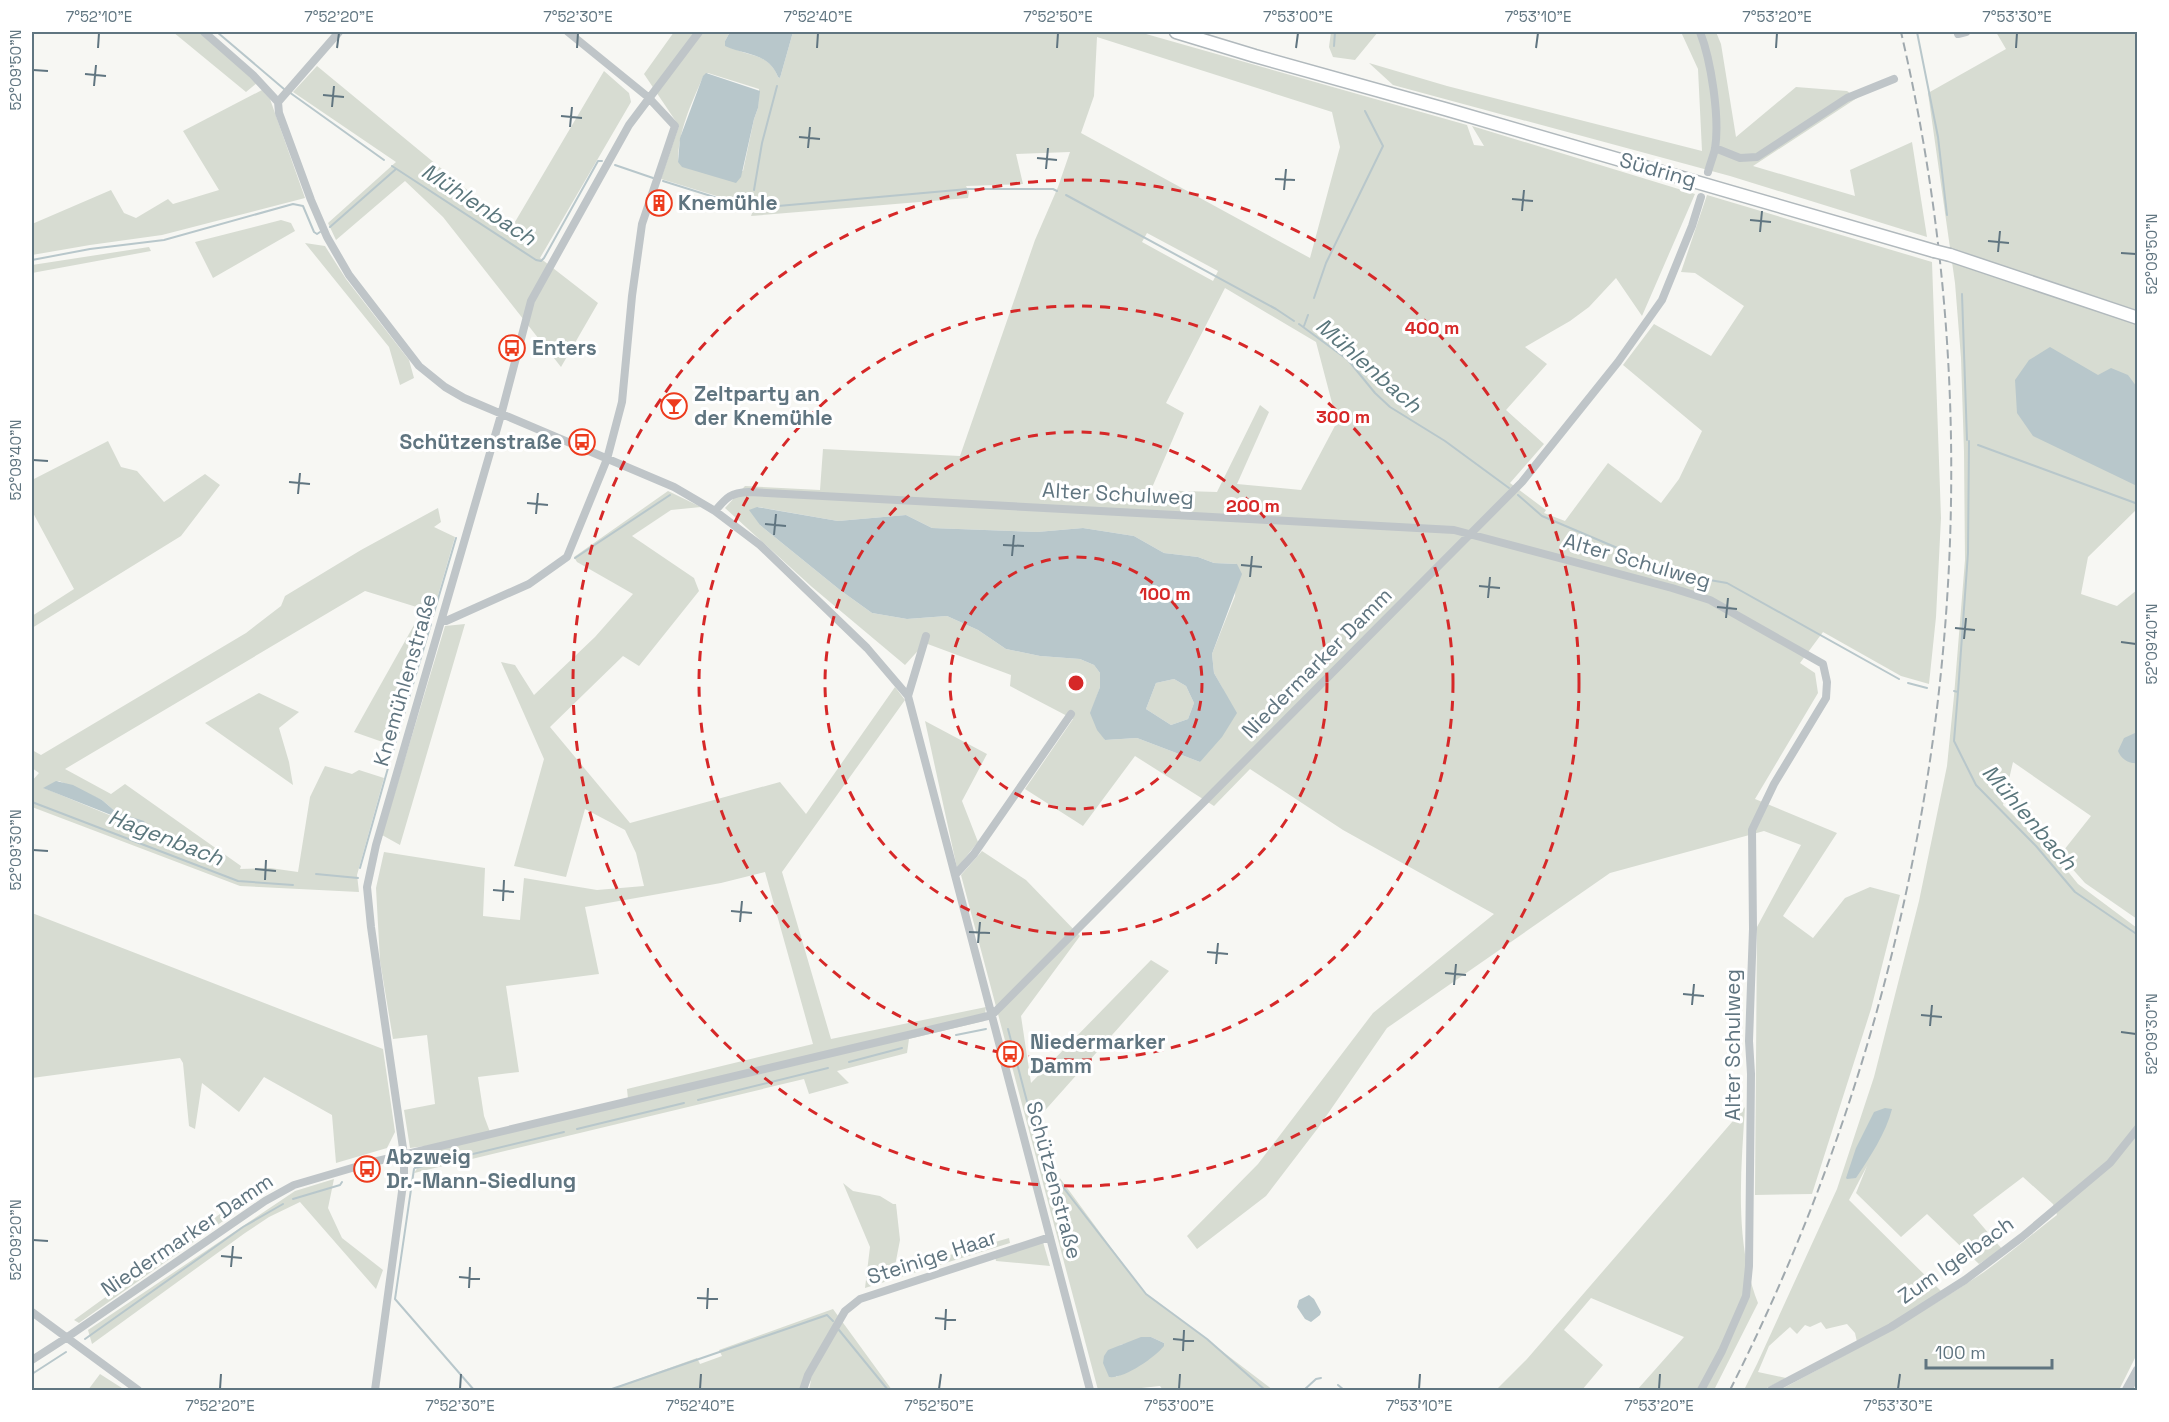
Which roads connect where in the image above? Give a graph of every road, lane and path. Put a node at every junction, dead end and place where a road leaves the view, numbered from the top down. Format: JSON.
{"nodes":[{"id":1,"x":204,"y":32,"type":"edge"},
{"id":2,"x":339,"y":32,"type":"edge"},
{"id":3,"x":568,"y":32,"type":"edge"},
{"id":4,"x":699,"y":32,"type":"edge"},
{"id":5,"x":1176,"y":32,"type":"edge"},
{"id":6,"x":1700,"y":32,"type":"edge"},
{"id":7,"x":1894,"y":79,"type":"dead end"},
{"id":8,"x":648,"y":97,"type":"junction"},
{"id":9,"x":278,"y":102,"type":"junction"},
{"id":10,"x":1715,"y":148,"type":"junction"},
{"id":11,"x":1708,"y":172,"type":"dead end"},
{"id":12,"x":1701,"y":197,"type":"dead end"},
{"id":13,"x":2138,"y":318,"type":"edge"},
{"id":14,"x":501,"y":415,"type":"junction"},
{"id":15,"x":607,"y":459,"type":"junction"},
{"id":16,"x":715,"y":511,"type":"junction"},
{"id":17,"x":1471,"y":533,"type":"junction"},
{"id":18,"x":442,"y":620,"type":"junction"},
{"id":19,"x":926,"y":636,"type":"dead end"},
{"id":20,"x":908,"y":696,"type":"junction"},
{"id":21,"x":1071,"y":714,"type":"dead end"},
{"id":22,"x":955,"y":875,"type":"junction"},
{"id":23,"x":992,"y":1015,"type":"junction"},
{"id":24,"x":2138,"y":1128,"type":"edge"},
{"id":25,"x":405,"y":1155,"type":"junction"},
{"id":26,"x":1050,"y":1237,"type":"junction"},
{"id":27,"x":32,"y":1312,"type":"edge"},
{"id":28,"x":66,"y":1338,"type":"junction"},
{"id":29,"x":32,"y":1360,"type":"edge"},
{"id":30,"x":2138,"y":1370,"type":"edge"},
{"id":31,"x":138,"y":1390,"type":"edge"},
{"id":32,"x":375,"y":1390,"type":"edge"},
{"id":33,"x":804,"y":1390,"type":"edge"},
{"id":34,"x":1090,"y":1390,"type":"edge"},
{"id":35,"x":1701,"y":1390,"type":"edge"},
{"id":36,"x":1771,"y":1390,"type":"edge"},
{"id":37,"x":2127,"y":1390,"type":"edge"}],
"edges":[{"from":1,"to":9,"type":"street"},
{"from":2,"to":9,"type":"street"},
{"from":3,"to":8,"type":"street"},
{"from":4,"to":8,"type":"street","name":"Knemühlenstraße"},
{"from":5,"to":13,"type":"main road","name":"Südring","bridge":true},
{"from":6,"to":10,"type":"street"},
{"from":7,"to":10,"type":"street"},
{"from":8,"to":14,"type":"street","name":"Knemühlenstraße"},
{"from":8,"to":15,"type":"street"},
{"from":9,"to":14,"type":"street","name":"Schützenstraße"},
{"from":10,"to":11,"type":"street"},
{"from":12,"to":17,"type":"street","name":"Niedermarker Damm"},
{"from":14,"to":15,"type":"street","name":"Schützenstraße"},
{"from":14,"to":18,"type":"street","name":"Knemühlenstraße"},
{"from":15,"to":16,"type":"street","name":"Schützenstraße"},
{"from":15,"to":18,"type":"street"},
{"from":16,"to":17,"type":"street","name":"Alter Schulweg"},
{"from":16,"to":20,"type":"street","name":"Schützenstraße"},
{"from":17,"to":23,"type":"street","name":"Niedermarker Damm"},
{"from":17,"to":35,"type":"street","name":"Alter Schulweg"},
{"from":18,"to":25,"type":"street","name":"Knemühlenstraße"},
{"from":19,"to":20,"type":"street"},
{"from":20,"to":22,"type":"street","name":"Schützenstraße"},
{"from":21,"to":22,"type":"street"},
{"from":22,"to":23,"type":"street","name":"Schützenstraße"},
{"from":23,"to":25,"type":"street","name":"Niedermarker Damm"},
{"from":23,"to":26,"type":"street","name":"Schützenstraße"},
{"from":24,"to":36,"type":"street","name":"Zum Igelbach"},
{"from":25,"to":28,"type":"street","name":"Niedermarker Damm"},
{"from":25,"to":32,"type":"street","name":"Knemühlenstraße"},
{"from":26,"to":33,"type":"street","name":"Steinige Haar"},
{"from":26,"to":34,"type":"street","name":"Schützenstraße"},
{"from":27,"to":28,"type":"street"},
{"from":28,"to":29,"type":"street","name":"Niedermarker Damm"},
{"from":28,"to":31,"type":"street"},
{"from":30,"to":37,"type":"street"}]}
